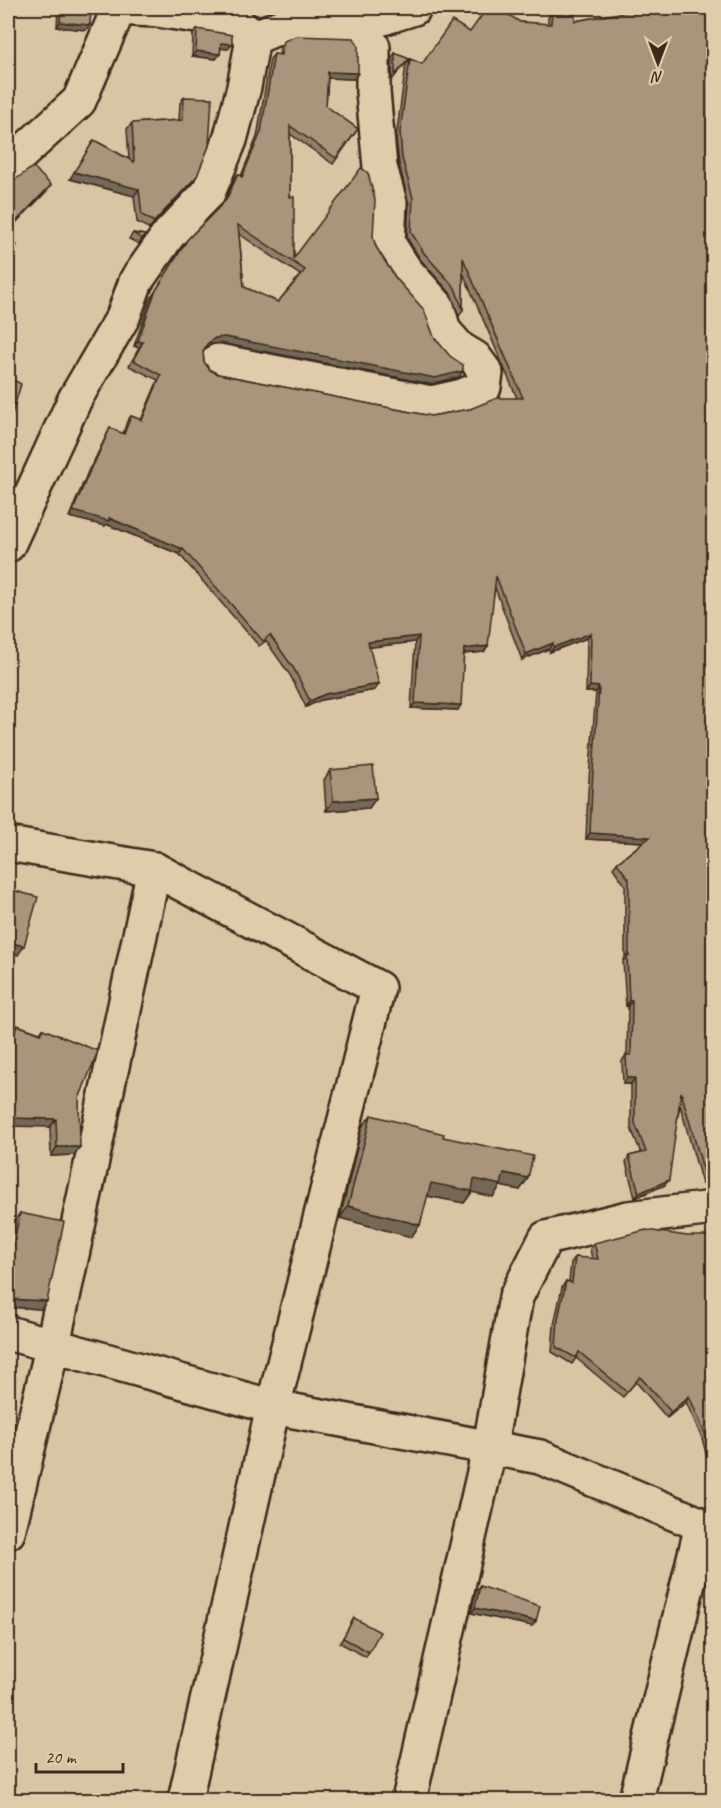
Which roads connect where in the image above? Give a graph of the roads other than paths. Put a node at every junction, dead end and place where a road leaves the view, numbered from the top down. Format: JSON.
{"nodes":[{"id":1,"x":117,"y":8,"type":"edge"},
{"id":2,"x":414,"y":8,"type":"edge"},
{"id":3,"x":361,"y":25,"type":"junction"},
{"id":4,"x":253,"y":38,"type":"junction"},
{"id":5,"x":8,"y":166,"type":"edge"},
{"id":6,"x":218,"y":361,"type":"dead end"},
{"id":7,"x":8,"y":545,"type":"edge"},
{"id":8,"x":8,"y":844,"type":"edge"},
{"id":9,"x":154,"y":869,"type":"junction"},
{"id":10,"x":714,"y":1208,"type":"edge"},
{"id":11,"x":8,"y":1333,"type":"edge"},
{"id":12,"x":53,"y":1344,"type":"junction"},
{"id":13,"x":273,"y":1407,"type":"junction"},
{"id":14,"x":490,"y":1446,"type":"junction"},
{"id":15,"x":8,"y":1532,"type":"edge"},
{"id":16,"x":185,"y":1800,"type":"edge"},
{"id":17,"x":409,"y":1800,"type":"edge"},
{"id":18,"x":636,"y":1800,"type":"edge"}],
"edges":[{"from":1,"to":4,"type":"street"},
{"from":1,"to":5,"type":"street"},
{"from":2,"to":3,"type":"street"},
{"from":3,"to":4,"type":"street"},
{"from":3,"to":6,"type":"street"},
{"from":4,"to":7,"type":"street"},
{"from":8,"to":9,"type":"street"},
{"from":9,"to":12,"type":"street"},
{"from":9,"to":13,"type":"street"},
{"from":10,"to":14,"type":"street"},
{"from":11,"to":12,"type":"street"},
{"from":12,"to":13,"type":"street"},
{"from":12,"to":15,"type":"street"},
{"from":13,"to":14,"type":"street"},
{"from":13,"to":16,"type":"street"},
{"from":14,"to":17,"type":"street"},
{"from":14,"to":18,"type":"street"}]}
